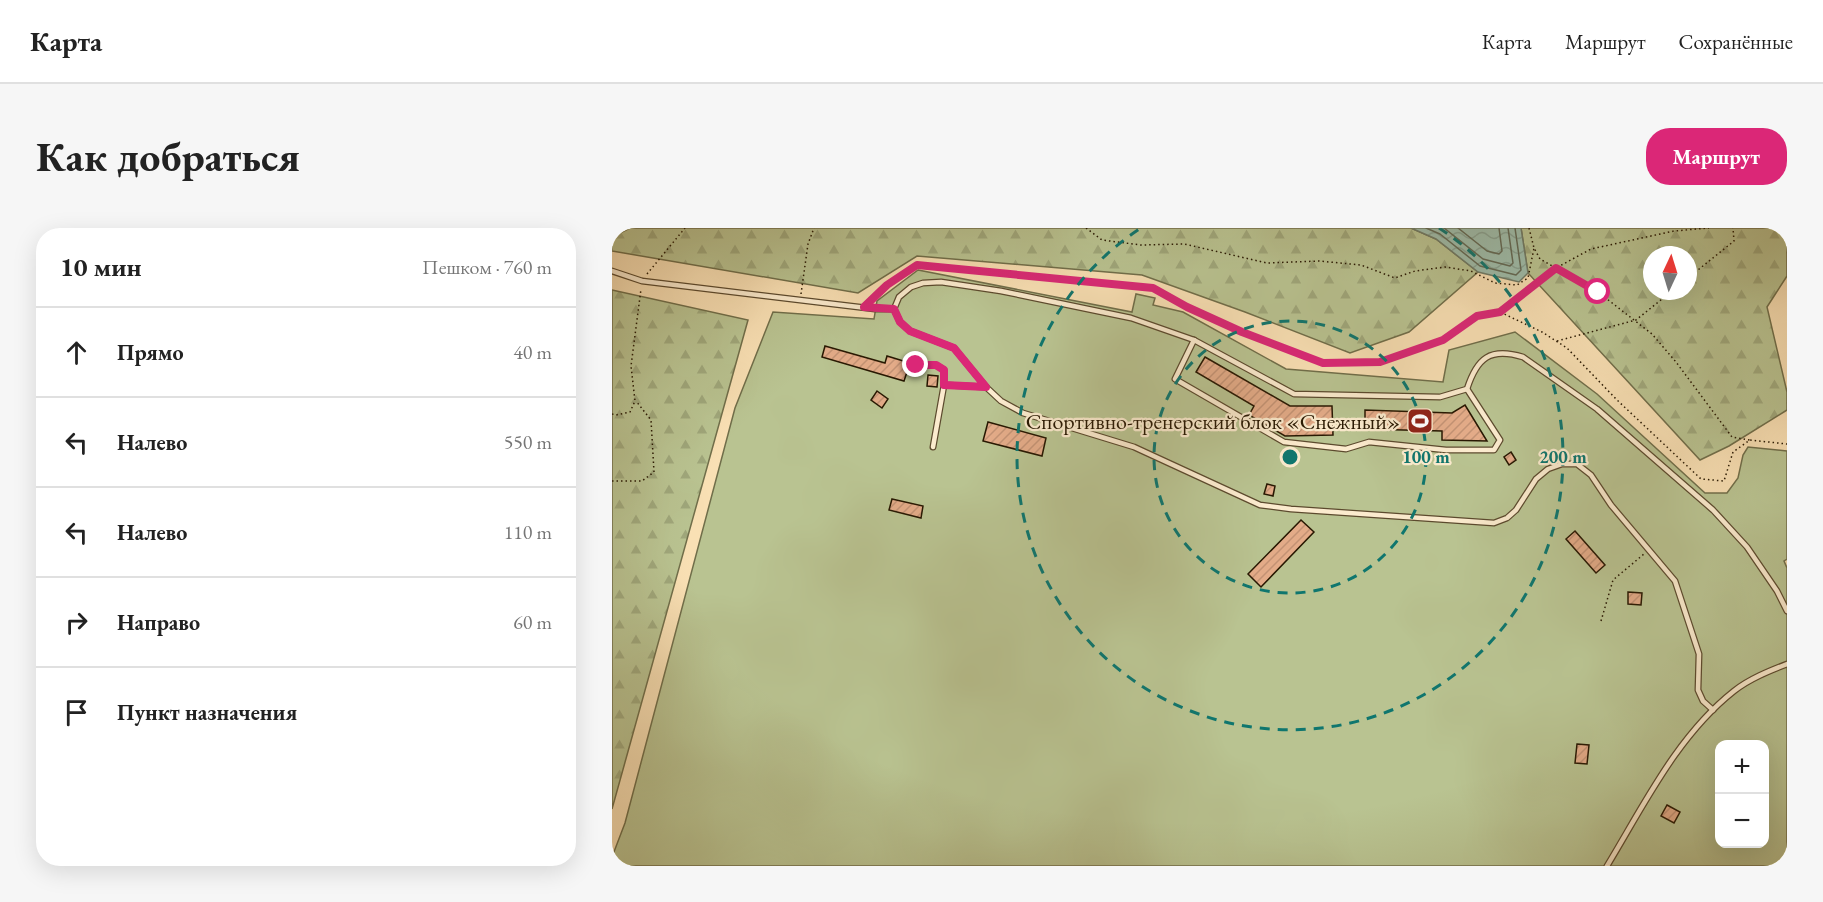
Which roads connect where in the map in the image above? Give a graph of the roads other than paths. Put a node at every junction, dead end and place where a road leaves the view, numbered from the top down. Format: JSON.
{"nodes":[{"id":1,"x":612,"y":271,"type":"edge"},
{"id":2,"x":894,"y":309,"type":"junction"},
{"id":3,"x":1194,"y":340,"type":"junction"},
{"id":4,"x":916,"y":365,"type":"dead end"},
{"id":5,"x":944,"y":385,"type":"junction"},
{"id":6,"x":986,"y":387,"type":"junction"},
{"id":7,"x":1467,"y":389,"type":"junction"},
{"id":8,"x":933,"y":447,"type":"dead end"},
{"id":9,"x":1787,"y":611,"type":"edge"},
{"id":10,"x":1787,"y":664,"type":"edge"},
{"id":11,"x":1713,"y":710,"type":"junction"},
{"id":12,"x":1607,"y":866,"type":"edge"}],
"edges":[{"from":1,"to":2,"type":"lane"},
{"from":2,"to":3,"type":"lane"},
{"from":2,"to":6,"type":"lane"},
{"from":3,"to":7,"type":"lane"},
{"from":3,"to":7,"type":"lane"},
{"from":4,"to":5,"type":"lane"},
{"from":5,"to":6,"type":"lane"},
{"from":5,"to":8,"type":"lane"},
{"from":6,"to":11,"type":"lane"},
{"from":7,"to":9,"type":"lane"},
{"from":10,"to":11,"type":"lane"},
{"from":11,"to":12,"type":"lane"}]}
